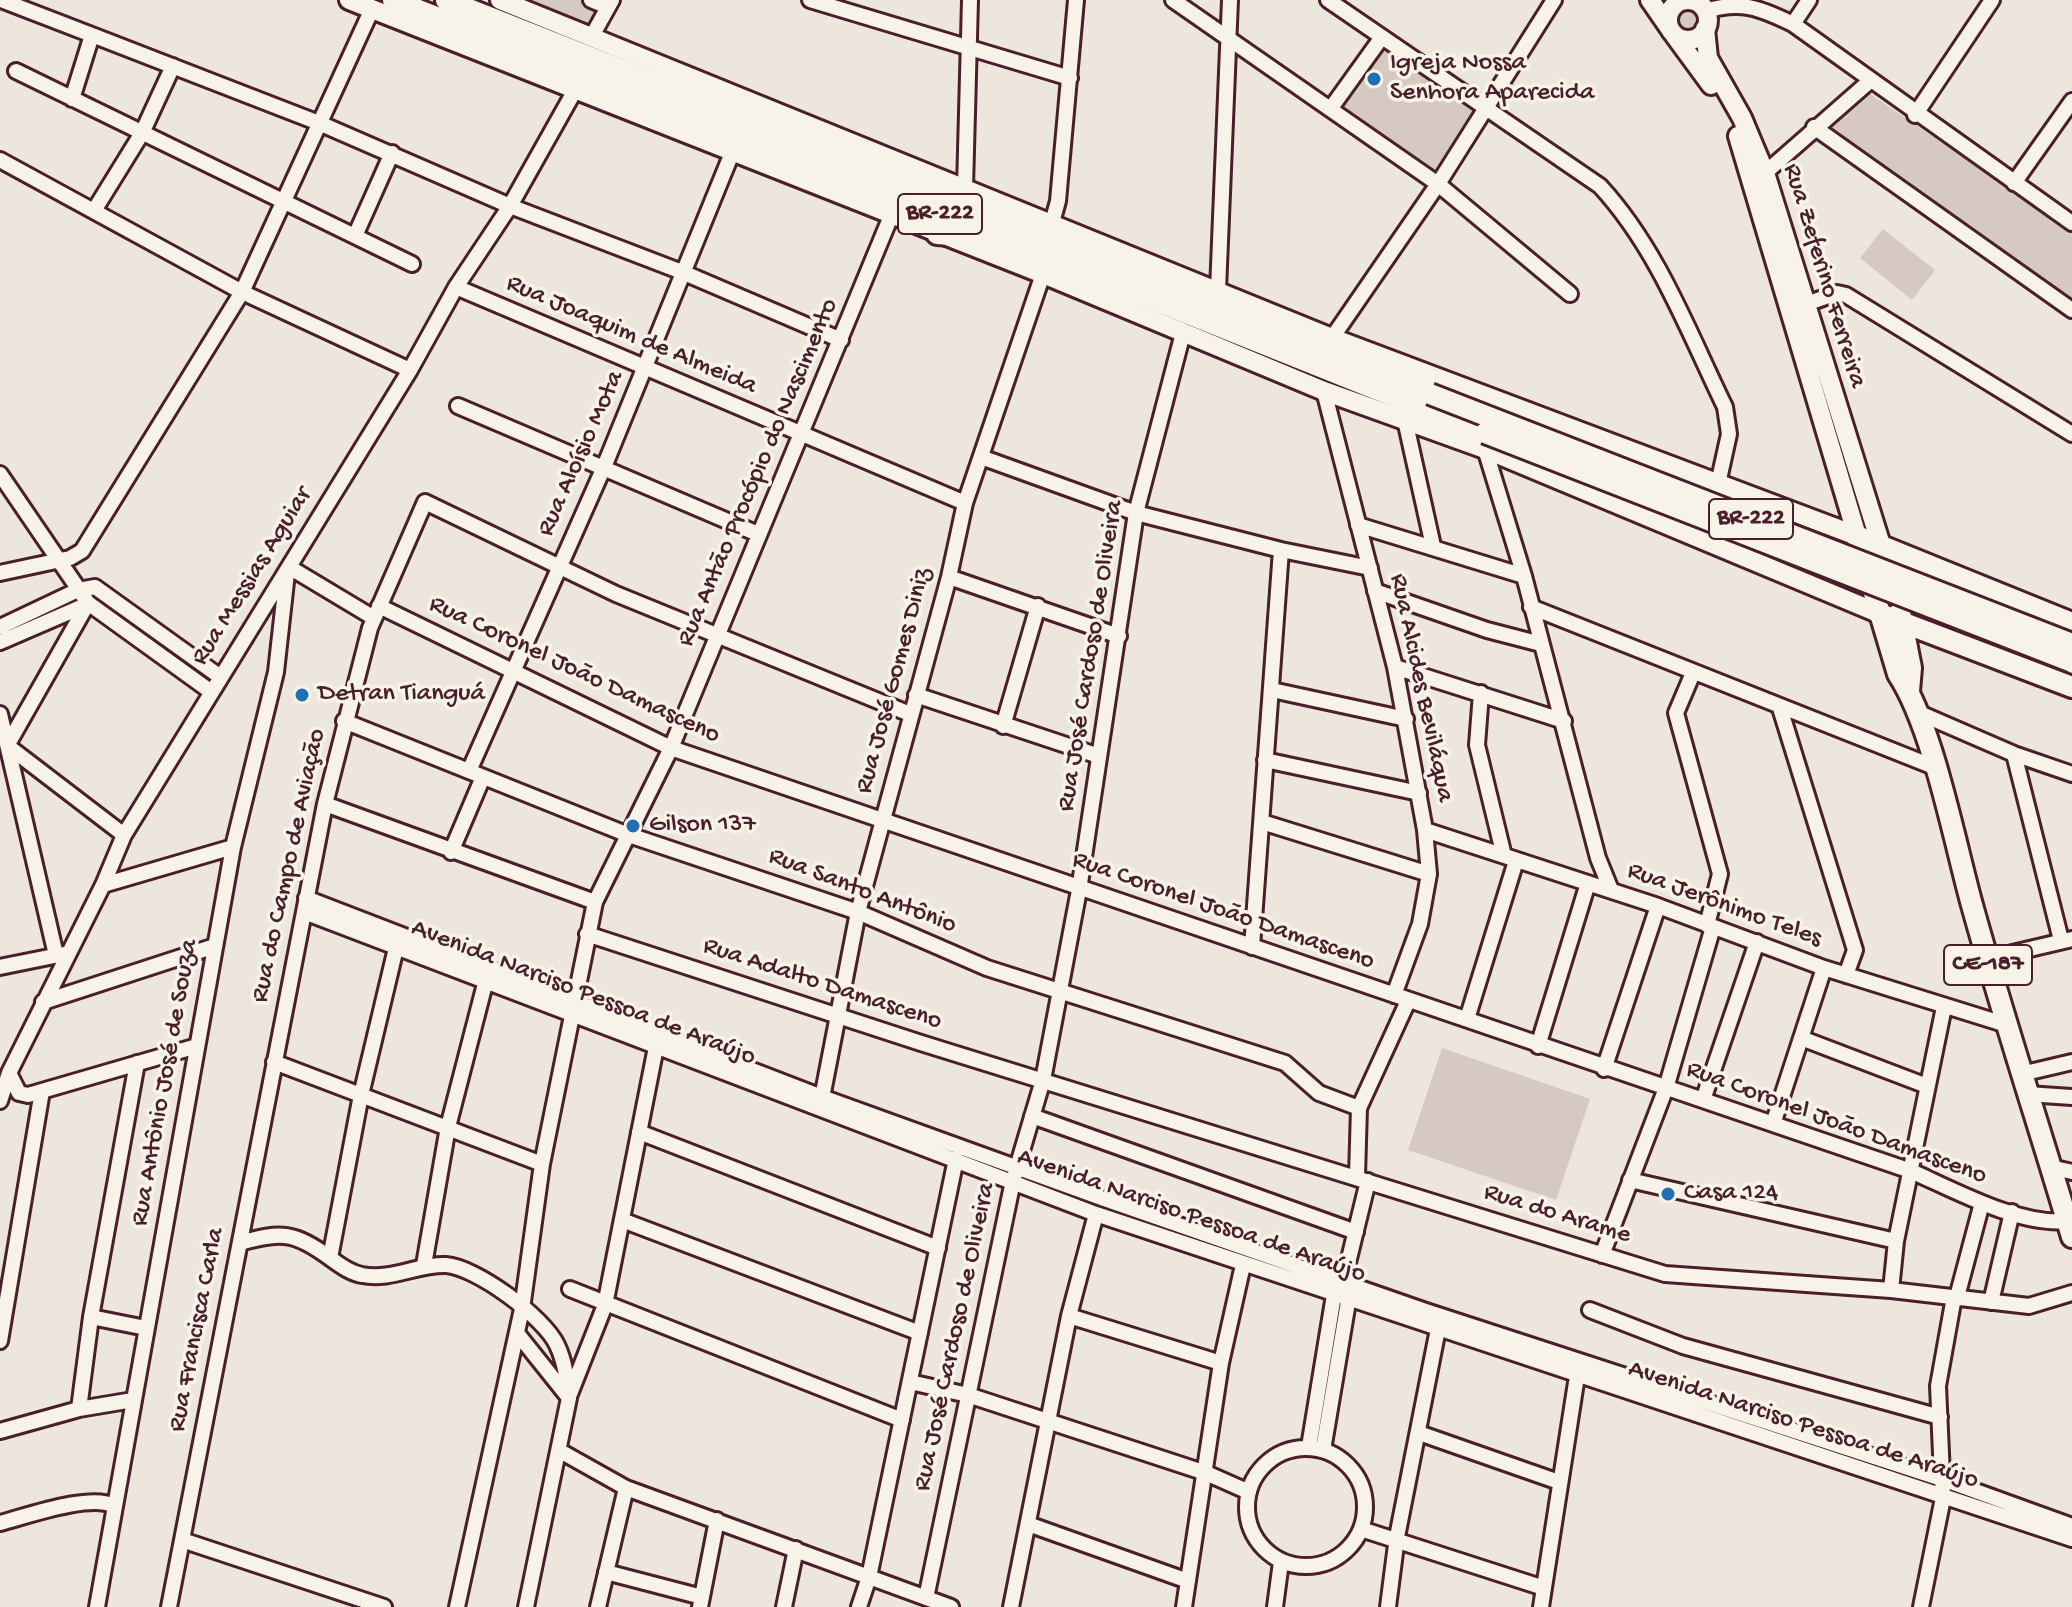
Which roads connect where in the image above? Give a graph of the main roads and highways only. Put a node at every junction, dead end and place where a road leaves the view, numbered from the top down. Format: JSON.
{"nodes":[{"id":1,"x":349,"y":0,"type":"edge"},
{"id":2,"x":393,"y":0,"type":"edge"},
{"id":3,"x":446,"y":0,"type":"edge"},
{"id":4,"x":500,"y":0,"type":"edge"},
{"id":5,"x":1650,"y":0,"type":"edge"},
{"id":6,"x":1688,"y":0,"type":"edge"},
{"id":7,"x":1705,"y":20,"type":"junction"},
{"id":8,"x":1673,"y":32,"type":"junction"},
{"id":9,"x":889,"y":175,"type":"junction"},
{"id":10,"x":957,"y":185,"type":"junction"},
{"id":11,"x":937,"y":234,"type":"junction"},
{"id":12,"x":1001,"y":239,"type":"junction"},
{"id":13,"x":1826,"y":404,"type":"junction"},
{"id":14,"x":1485,"y":441,"type":"junction"},
{"id":15,"x":1857,"y":536,"type":"junction"},
{"id":16,"x":1881,"y":545,"type":"junction"},
{"id":17,"x":1878,"y":613,"type":"junction"},
{"id":18,"x":1903,"y":623,"type":"junction"},
{"id":19,"x":2072,"y":623,"type":"edge"},
{"id":20,"x":2072,"y":644,"type":"edge"},
{"id":21,"x":2072,"y":662,"type":"edge"},
{"id":22,"x":2072,"y":687,"type":"edge"},
{"id":23,"x":1909,"y":691,"type":"junction"},
{"id":24,"x":2070,"y":1229,"type":"edge"}],
"edges":[{"from":1,"to":11,"type":"main road"},
{"from":2,"to":12,"type":"highway","number":"BR-222"},
{"from":3,"to":9,"type":"highway","number":"BR-222"},
{"from":4,"to":10,"type":"main road","number":"BR-222"},
{"from":5,"to":8,"type":"main road","name":"Rua Zeferino Ferreira","number":"CE-187"},
{"from":6,"to":7,"type":"main road"},
{"from":6,"to":8,"type":"main road"},
{"from":7,"to":8,"type":"main road"},
{"from":7,"to":13,"type":"main road","name":"Rua Zeferino Ferreira","number":"CE-187"},
{"from":8,"to":13,"type":"main road","name":"Rua Zeferino Ferreira","number":"CE-187"},
{"from":9,"to":10,"type":"highway"},
{"from":9,"to":20,"type":"highway","number":"BR-222","bridge":true},
{"from":10,"to":15,"type":"main road","number":"BR-222"},
{"from":11,"to":12,"type":"highway"},
{"from":11,"to":14,"type":"main road"},
{"from":12,"to":14,"type":"highway","number":"BR-222"},
{"from":13,"to":15,"type":"main road","name":"Rua Zeferino Ferreira","number":"CE-187"},
{"from":13,"to":16,"type":"main road","name":"Rua Zeferino Ferreira","number":"CE-187"},
{"from":14,"to":17,"type":"main road"},
{"from":14,"to":21,"type":"highway","number":"BR-222","bridge":true},
{"from":15,"to":16,"type":"highway","number":"BR-222"},
{"from":15,"to":17,"type":"highway","number":"CE-187"},
{"from":16,"to":18,"type":"highway","number":"CE-187"},
{"from":16,"to":19,"type":"highway","number":"BR-222"},
{"from":17,"to":18,"type":"highway"},
{"from":17,"to":23,"type":"highway","number":"CE-187"},
{"from":18,"to":22,"type":"highway"},
{"from":18,"to":23,"type":"highway","number":"CE-187"},
{"from":23,"to":24,"type":"highway","number":"CE-187"}]}
